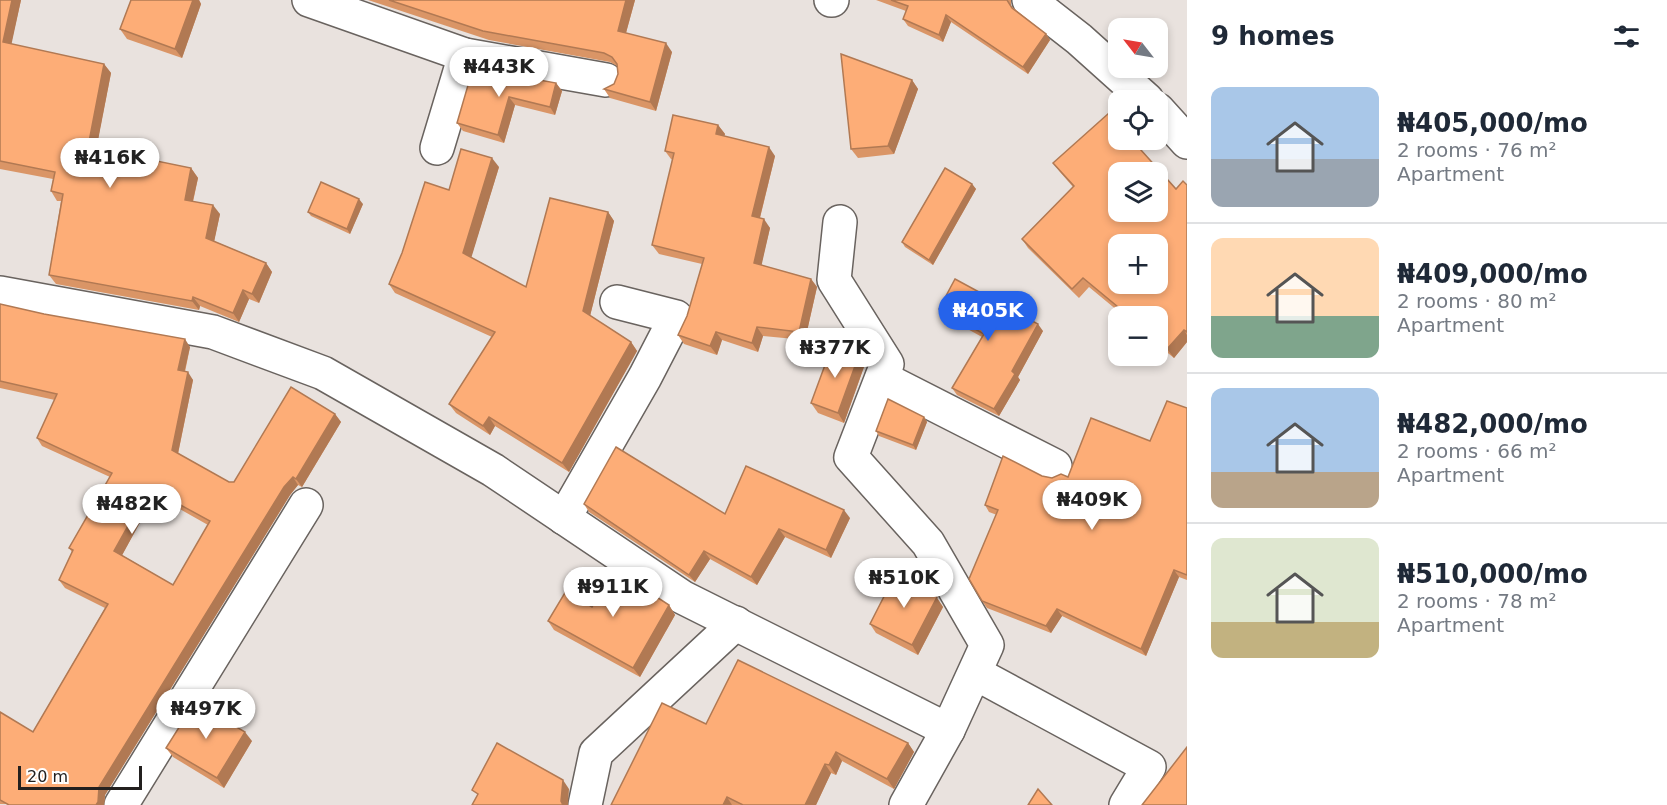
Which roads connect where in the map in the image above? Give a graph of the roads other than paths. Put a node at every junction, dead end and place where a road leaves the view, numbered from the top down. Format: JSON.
{"nodes":[{"id":1,"x":309,"y":0,"type":"edge"},
{"id":2,"x":1029,"y":0,"type":"edge"},
{"id":3,"x":465,"y":55,"type":"junction"},
{"id":4,"x":606,"y":80,"type":"dead end"},
{"id":5,"x":1136,"y":90,"type":"edge"},
{"id":6,"x":1168,"y":122,"type":"edge"},
{"id":7,"x":1187,"y":142,"type":"edge"},
{"id":8,"x":437,"y":148,"type":"dead end"},
{"id":9,"x":840,"y":222,"type":"dead end"},
{"id":10,"x":0,"y":293,"type":"edge"},
{"id":11,"x":617,"y":302,"type":"dead end"},
{"id":12,"x":882,"y":378,"type":"junction"},
{"id":13,"x":1055,"y":466,"type":"dead end"},
{"id":14,"x":306,"y":505,"type":"dead end"},
{"id":15,"x":564,"y":518,"type":"junction"},
{"id":16,"x":736,"y":623,"type":"junction"},
{"id":17,"x":975,"y":673,"type":"junction"},
{"id":18,"x":948,"y":730,"type":"junction"},
{"id":19,"x":121,"y":805,"type":"edge"},
{"id":20,"x":585,"y":805,"type":"edge"},
{"id":21,"x":906,"y":805,"type":"edge"},
{"id":22,"x":1126,"y":805,"type":"edge"}],
"edges":[{"from":1,"to":3,"type":"street"},
{"from":2,"to":5,"type":"street"},
{"from":3,"to":4,"type":"street"},
{"from":3,"to":8,"type":"street"},
{"from":6,"to":7,"type":"street"},
{"from":9,"to":12,"type":"street"},
{"from":10,"to":15,"type":"street"},
{"from":11,"to":15,"type":"street"},
{"from":12,"to":13,"type":"street"},
{"from":12,"to":17,"type":"street"},
{"from":14,"to":19,"type":"street"},
{"from":15,"to":16,"type":"street"},
{"from":16,"to":18,"type":"street"},
{"from":16,"to":20,"type":"street"},
{"from":17,"to":18,"type":"street"},
{"from":17,"to":22,"type":"street"},
{"from":18,"to":21,"type":"street"}]}
